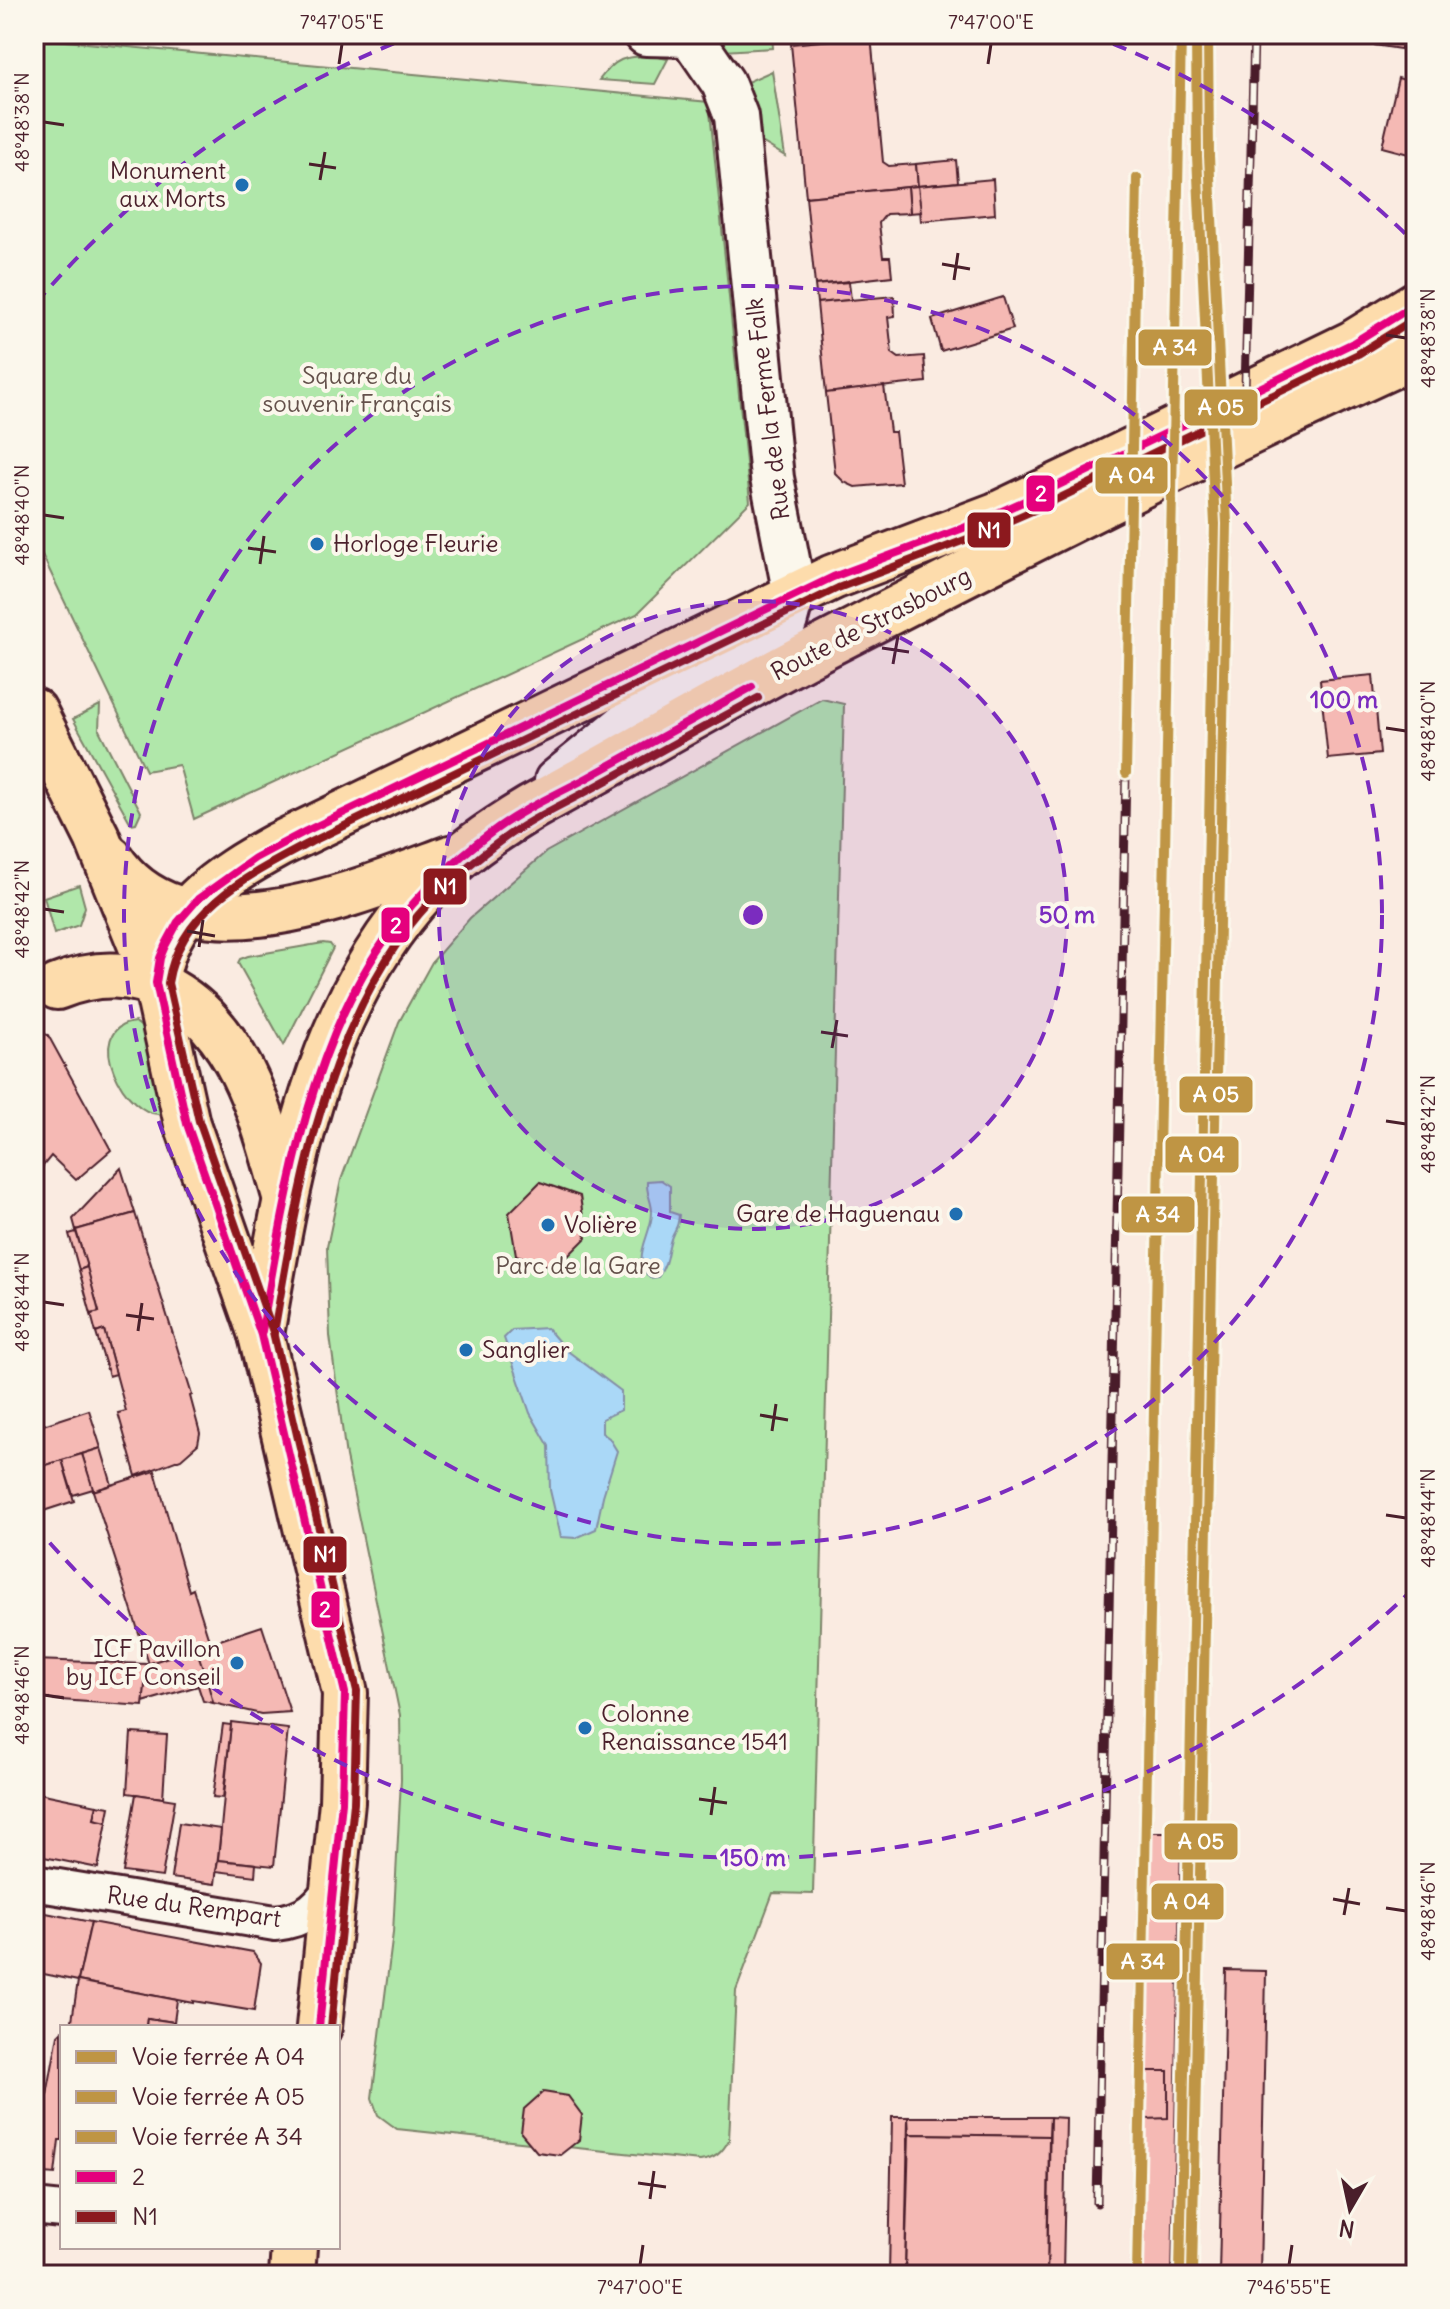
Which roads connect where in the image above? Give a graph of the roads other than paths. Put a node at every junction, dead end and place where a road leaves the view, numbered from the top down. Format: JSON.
{"nodes":[{"id":1,"x":646,"y":34,"type":"edge"},
{"id":2,"x":691,"y":34,"type":"edge"},
{"id":3,"x":1416,"y":304,"type":"edge"},
{"id":4,"x":1416,"y":355,"type":"edge"},
{"id":5,"x":1416,"y":374,"type":"edge"},
{"id":6,"x":1330,"y":381,"type":"junction"},
{"id":7,"x":792,"y":597,"type":"junction"},
{"id":8,"x":34,"y":711,"type":"edge"},
{"id":9,"x":531,"y":808,"type":"junction"},
{"id":10,"x":97,"y":837,"type":"junction"},
{"id":11,"x":467,"y":851,"type":"junction"},
{"id":12,"x":186,"y":911,"type":"junction"},
{"id":13,"x":156,"y":983,"type":"junction"},
{"id":14,"x":46,"y":991,"type":"edge"},
{"id":15,"x":285,"y":1196,"type":"junction"},
{"id":16,"x":261,"y":1335,"type":"junction"},
{"id":17,"x":335,"y":1878,"type":"junction"},
{"id":18,"x":34,"y":1883,"type":"edge"},
{"id":19,"x":319,"y":2025,"type":"edge"},
{"id":20,"x":34,"y":2207,"type":"edge"},
{"id":21,"x":60,"y":2210,"type":"edge"},
{"id":22,"x":294,"y":2249,"type":"edge"},
{"id":23,"x":292,"y":2275,"type":"edge"}],
"edges":[{"from":1,"to":2,"type":"street"},
{"from":2,"to":7,"type":"street","name":"Rue de la Ferme Falk"},
{"from":3,"to":6,"type":"main road","name":"Route de Strasbourg"},
{"from":4,"to":6,"type":"main road","name":"Route de Strasbourg"},
{"from":5,"to":6,"type":"main road"},
{"from":6,"to":7,"type":"main road","name":"Route de Strasbourg"},
{"from":6,"to":9,"type":"main road","name":"Route de Strasbourg"},
{"from":7,"to":9,"type":"street","name":"Rue de la Ferme Falk"},
{"from":7,"to":12,"type":"main road","name":"Route de Strasbourg"},
{"from":8,"to":10,"type":"main road"},
{"from":9,"to":11,"type":"main road","name":"Route de Strasbourg"},
{"from":10,"to":12,"type":"main road","name":"Route de Strasbourg"},
{"from":10,"to":13,"type":"main road"},
{"from":11,"to":12,"type":"main road","name":"Route de Strasbourg"},
{"from":11,"to":15,"type":"main road","name":"Route de Strasbourg"},
{"from":12,"to":13,"type":"main road","name":"Route de Strasbourg"},
{"from":13,"to":14,"type":"main road"},
{"from":13,"to":15,"type":"main road"},
{"from":13,"to":16,"type":"main road"},
{"from":15,"to":16,"type":"main road","name":"Route de Strasbourg"},
{"from":16,"to":17,"type":"main road"},
{"from":17,"to":18,"type":"street","name":"Rue du Rempart"},
{"from":17,"to":19,"type":"main road"},
{"from":20,"to":21,"type":"street"},
{"from":22,"to":23,"type":"main road"}]}
